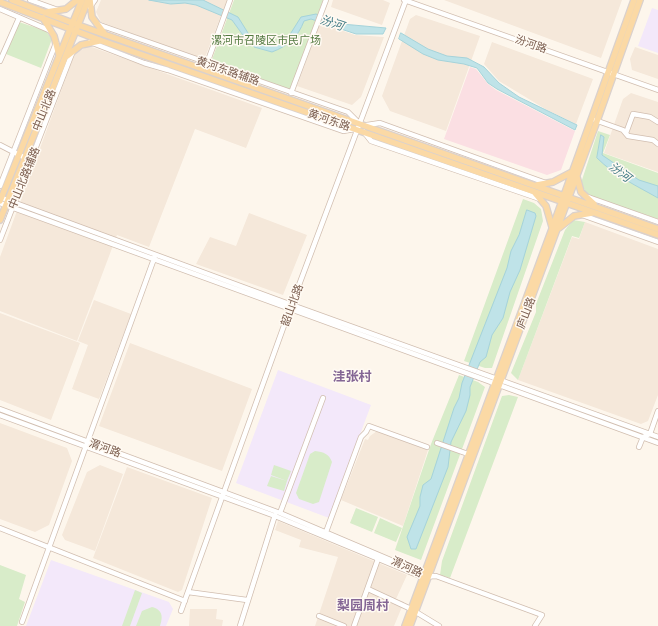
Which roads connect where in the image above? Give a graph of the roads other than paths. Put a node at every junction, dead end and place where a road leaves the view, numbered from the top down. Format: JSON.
{"nodes":[{"id":1,"x":12,"y":0,"type":"edge"},
{"id":2,"x":30,"y":0,"type":"edge"},
{"id":3,"x":82,"y":0,"type":"edge"},
{"id":4,"x":89,"y":0,"type":"edge"},
{"id":5,"x":95,"y":0,"type":"edge"},
{"id":6,"x":230,"y":0,"type":"edge"},
{"id":7,"x":326,"y":0,"type":"edge"},
{"id":8,"x":405,"y":0,"type":"edge"},
{"id":9,"x":634,"y":0,"type":"edge"},
{"id":10,"x":640,"y":0,"type":"edge"},
{"id":11,"x":75,"y":1,"type":"edge"},
{"id":12,"x":0,"y":2,"type":"edge"},
{"id":13,"x":90,"y":7,"type":"junction"},
{"id":14,"x":0,"y":9,"type":"edge"},
{"id":15,"x":60,"y":11,"type":"junction"},
{"id":16,"x":46,"y":12,"type":"junction"},
{"id":17,"x":19,"y":18,"type":"junction"},
{"id":18,"x":43,"y":18,"type":"junction"},
{"id":19,"x":72,"y":23,"type":"junction"},
{"id":20,"x":96,"y":24,"type":"junction"},
{"id":21,"x":78,"y":25,"type":"junction"},
{"id":22,"x":70,"y":29,"type":"junction"},
{"id":23,"x":51,"y":30,"type":"junction"},
{"id":24,"x":76,"y":31,"type":"junction"},
{"id":25,"x":104,"y":33,"type":"junction"},
{"id":26,"x":102,"y":40,"type":"junction"},
{"id":27,"x":90,"y":42,"type":"junction"},
{"id":28,"x":56,"y":43,"type":"junction"},
{"id":29,"x":74,"y":49,"type":"junction"},
{"id":30,"x":62,"y":56,"type":"junction"},
{"id":31,"x":1,"y":58,"type":"edge"},
{"id":32,"x":206,"y":66,"type":"junction"},
{"id":33,"x":611,"y":73,"type":"junction"},
{"id":34,"x":658,"y":90,"type":"edge"},
{"id":35,"x":291,"y":93,"type":"junction"},
{"id":36,"x":594,"y":120,"type":"junction"},
{"id":37,"x":658,"y":122,"type":"edge"},
{"id":38,"x":362,"y":123,"type":"junction"},
{"id":39,"x":359,"y":130,"type":"junction"},
{"id":40,"x":626,"y":133,"type":"junction"},
{"id":41,"x":658,"y":144,"type":"edge"},
{"id":42,"x":0,"y":145,"type":"edge"},
{"id":43,"x":16,"y":154,"type":"junction"},
{"id":44,"x":25,"y":158,"type":"junction"},
{"id":45,"x":31,"y":161,"type":"junction"},
{"id":46,"x":574,"y":174,"type":"junction"},
{"id":47,"x":548,"y":184,"type":"junction"},
{"id":48,"x":537,"y":185,"type":"junction"},
{"id":49,"x":0,"y":186,"type":"edge"},
{"id":50,"x":533,"y":192,"type":"junction"},
{"id":51,"x":566,"y":196,"type":"junction"},
{"id":52,"x":585,"y":196,"type":"junction"},
{"id":53,"x":542,"y":200,"type":"junction"},
{"id":54,"x":3,"y":201,"type":"edge"},
{"id":55,"x":564,"y":203,"type":"junction"},
{"id":56,"x":14,"y":205,"type":"junction"},
{"id":57,"x":596,"y":210,"type":"junction"},
{"id":58,"x":579,"y":214,"type":"junction"},
{"id":59,"x":0,"y":220,"type":"edge"},
{"id":60,"x":658,"y":222,"type":"edge"},
{"id":61,"x":658,"y":229,"type":"edge"},
{"id":62,"x":554,"y":230,"type":"junction"},
{"id":63,"x":658,"y":235,"type":"edge"},
{"id":64,"x":0,"y":240,"type":"edge"},
{"id":65,"x":658,"y":242,"type":"edge"},
{"id":66,"x":155,"y":257,"type":"junction"},
{"id":67,"x":291,"y":307,"type":"junction"},
{"id":68,"x":497,"y":381,"type":"junction"},
{"id":69,"x":323,"y":398,"type":"dead end"},
{"id":70,"x":658,"y":411,"type":"edge"},
{"id":71,"x":1,"y":413,"type":"edge"},
{"id":72,"x":650,"y":434,"type":"junction"},
{"id":73,"x":643,"y":437,"type":"junction"},
{"id":74,"x":658,"y":437,"type":"edge"},
{"id":75,"x":437,"y":443,"type":"dead end"},
{"id":76,"x":658,"y":443,"type":"edge"},
{"id":77,"x":87,"y":444,"type":"junction"},
{"id":78,"x":427,"y":447,"type":"dead end"},
{"id":79,"x":639,"y":447,"type":"dead end"},
{"id":80,"x":468,"y":454,"type":"junction"},
{"id":81,"x":224,"y":495,"type":"junction"},
{"id":82,"x":277,"y":514,"type":"junction"},
{"id":83,"x":0,"y":528,"type":"edge"},
{"id":84,"x":326,"y":532,"type":"junction"},
{"id":85,"x":50,"y":547,"type":"junction"},
{"id":86,"x":378,"y":559,"type":"junction"},
{"id":87,"x":423,"y":575,"type":"junction"},
{"id":88,"x":429,"y":578,"type":"junction"},
{"id":89,"x":368,"y":589,"type":"junction"},
{"id":90,"x":188,"y":592,"type":"junction"},
{"id":91,"x":247,"y":600,"type":"junction"},
{"id":92,"x":185,"y":601,"type":"junction"},
{"id":93,"x":413,"y":610,"type":"junction"},
{"id":94,"x":181,"y":611,"type":"dead end"},
{"id":95,"x":319,"y":616,"type":"dead end"},
{"id":96,"x":22,"y":622,"type":"dead end"},
{"id":97,"x":240,"y":626,"type":"edge"},
{"id":98,"x":344,"y":626,"type":"edge"},
{"id":99,"x":354,"y":626,"type":"edge"},
{"id":100,"x":404,"y":626,"type":"edge"},
{"id":101,"x":410,"y":626,"type":"edge"},
{"id":102,"x":439,"y":626,"type":"edge"},
{"id":103,"x":535,"y":626,"type":"edge"}],
"edges":[{"from":1,"to":16,"type":"main road","name":"黄河东路"},
{"from":2,"to":15,"type":"street"},
{"from":3,"to":19,"type":"main road","name":"中山北路"},
{"from":4,"to":13,"type":"main road"},
{"from":4,"to":21,"type":"main road","name":"中山北路"},
{"from":5,"to":13,"type":"street"},
{"from":6,"to":32,"type":"street"},
{"from":7,"to":35,"type":"street"},
{"from":8,"to":33,"type":"street","name":"汾河路"},
{"from":8,"to":38,"type":"street","name":"韶山北路"},
{"from":9,"to":33,"type":"main road","name":"庐山路"},
{"from":10,"to":33,"type":"main road","name":"庐山路"},
{"from":11,"to":15,"type":"main road"},
{"from":12,"to":18,"type":"main road","name":"黄河东路"},
{"from":13,"to":20,"type":"main road"},
{"from":14,"to":17,"type":"street"},
{"from":15,"to":16,"type":"main road"},
{"from":16,"to":19,"type":"main road","name":"黄河东路"},
{"from":17,"to":23,"type":"street"},
{"from":17,"to":31,"type":"street"},
{"from":18,"to":22,"type":"main road","name":"黄河东路"},
{"from":18,"to":23,"type":"main road"},
{"from":19,"to":21,"type":"main road","name":"黄河东路"},
{"from":19,"to":22,"type":"main road","name":"中山北路"},
{"from":20,"to":25,"type":"main road"},
{"from":20,"to":32,"type":"street","name":"黄河东路辅路"},
{"from":21,"to":24,"type":"main road","name":"中山北路"},
{"from":21,"to":25,"type":"main road","name":"黄河东路"},
{"from":22,"to":24,"type":"main road","name":"黄河东路"},
{"from":22,"to":30,"type":"main road","name":"中山北路"},
{"from":23,"to":28,"type":"main road"},
{"from":24,"to":26,"type":"main road","name":"黄河东路"},
{"from":24,"to":30,"type":"main road","name":"中山北路"},
{"from":25,"to":32,"type":"main road","name":"黄河东路"},
{"from":26,"to":27,"type":"main road"},
{"from":26,"to":39,"type":"main road","name":"黄河东路"},
{"from":27,"to":29,"type":"main road"},
{"from":27,"to":39,"type":"street","name":"黄河东路辅路"},
{"from":28,"to":30,"type":"main road"},
{"from":28,"to":43,"type":"street","name":"中山北路辅路"},
{"from":29,"to":30,"type":"main road"},
{"from":29,"to":45,"type":"street","name":"中山北路辅路"},
{"from":30,"to":43,"type":"main road","name":"中山北路"},
{"from":30,"to":44,"type":"main road","name":"中山北路"},
{"from":32,"to":35,"type":"street","name":"黄河东路辅路"},
{"from":32,"to":38,"type":"main road","name":"黄河东路"},
{"from":33,"to":34,"type":"street","name":"汾河路"},
{"from":33,"to":36,"type":"main road","name":"庐山路"},
{"from":35,"to":38,"type":"street","name":"黄河东路辅路"},
{"from":36,"to":40,"type":"street"},
{"from":36,"to":46,"type":"main road","name":"庐山路"},
{"from":37,"to":40,"type":"street"},
{"from":38,"to":39,"type":"street","name":"韶山北路"},
{"from":38,"to":47,"type":"street"},
{"from":38,"to":48,"type":"main road","name":"黄河东路"},
{"from":39,"to":50,"type":"main road","name":"黄河东路"},
{"from":39,"to":53,"type":"street"},
{"from":39,"to":67,"type":"street","name":"韶山北路"},
{"from":40,"to":41,"type":"street"},
{"from":42,"to":43,"type":"street"},
{"from":43,"to":44,"type":"street"},
{"from":43,"to":49,"type":"street","name":"中山北路辅路"},
{"from":43,"to":54,"type":"main road","name":"中山北路"},
{"from":44,"to":45,"type":"street"},
{"from":44,"to":54,"type":"main road","name":"中山北路"},
{"from":45,"to":56,"type":"street","name":"中山北路辅路"},
{"from":46,"to":47,"type":"main road"},
{"from":46,"to":51,"type":"main road","name":"庐山路"},
{"from":46,"to":52,"type":"main road"},
{"from":47,"to":48,"type":"main road"},
{"from":48,"to":51,"type":"main road","name":"黄河东路"},
{"from":50,"to":53,"type":"main road"},
{"from":50,"to":55,"type":"main road","name":"黄河东路"},
{"from":51,"to":55,"type":"main road","name":"庐山路"},
{"from":51,"to":57,"type":"main road","name":"黄河东路"},
{"from":52,"to":57,"type":"main road"},
{"from":52,"to":60,"type":"street"},
{"from":53,"to":62,"type":"main road"},
{"from":54,"to":56,"type":"street"},
{"from":54,"to":59,"type":"main road","name":"中山北路"},
{"from":55,"to":57,"type":"main road","name":"黄河东路"},
{"from":55,"to":62,"type":"main road","name":"庐山路"},
{"from":56,"to":64,"type":"street","name":"中山北路辅路"},
{"from":56,"to":66,"type":"street"},
{"from":57,"to":58,"type":"main road"},
{"from":57,"to":61,"type":"main road","name":"黄河东路"},
{"from":57,"to":63,"type":"main road","name":"黄河东路"},
{"from":58,"to":62,"type":"main road"},
{"from":58,"to":65,"type":"street"},
{"from":62,"to":68,"type":"main road","name":"庐山路"},
{"from":66,"to":67,"type":"street"},
{"from":66,"to":77,"type":"street"},
{"from":67,"to":68,"type":"street"},
{"from":67,"to":81,"type":"street","name":"韶山北路"},
{"from":68,"to":72,"type":"street"},
{"from":68,"to":73,"type":"street"},
{"from":68,"to":80,"type":"main road","name":"庐山路"},
{"from":68,"to":88,"type":"main road","name":"庐山路"},
{"from":69,"to":82,"type":"street"},
{"from":70,"to":72,"type":"street"},
{"from":71,"to":77,"type":"street","name":"渭河路"},
{"from":72,"to":73,"type":"street"},
{"from":72,"to":74,"type":"street"},
{"from":73,"to":76,"type":"street"},
{"from":73,"to":79,"type":"street"},
{"from":75,"to":80,"type":"street"},
{"from":77,"to":81,"type":"street","name":"渭河路"},
{"from":77,"to":85,"type":"street"},
{"from":78,"to":84,"type":"street"},
{"from":80,"to":87,"type":"main road","name":"庐山路"},
{"from":81,"to":82,"type":"street","name":"渭河路"},
{"from":81,"to":90,"type":"street","name":"韶山北路"},
{"from":82,"to":84,"type":"street","name":"渭河路"},
{"from":82,"to":86,"type":"street","name":"渭河路"},
{"from":82,"to":91,"type":"street"},
{"from":83,"to":85,"type":"street"},
{"from":84,"to":87,"type":"street","name":"渭河路"},
{"from":85,"to":92,"type":"street"},
{"from":85,"to":96,"type":"street"},
{"from":86,"to":87,"type":"street","name":"渭河路"},
{"from":86,"to":89,"type":"street"},
{"from":87,"to":88,"type":"street","name":"渭河路"},
{"from":87,"to":93,"type":"main road","name":"庐山路"},
{"from":88,"to":93,"type":"main road","name":"庐山路"},
{"from":88,"to":103,"type":"street"},
{"from":89,"to":93,"type":"street"},
{"from":89,"to":99,"type":"street"},
{"from":90,"to":91,"type":"street"},
{"from":90,"to":92,"type":"street","name":"韶山北路"},
{"from":91,"to":97,"type":"street"},
{"from":92,"to":94,"type":"street","name":"韶山北路"},
{"from":93,"to":100,"type":"main road","name":"庐山路"},
{"from":93,"to":101,"type":"main road","name":"庐山路"},
{"from":93,"to":102,"type":"street"},
{"from":95,"to":98,"type":"street"}]}
